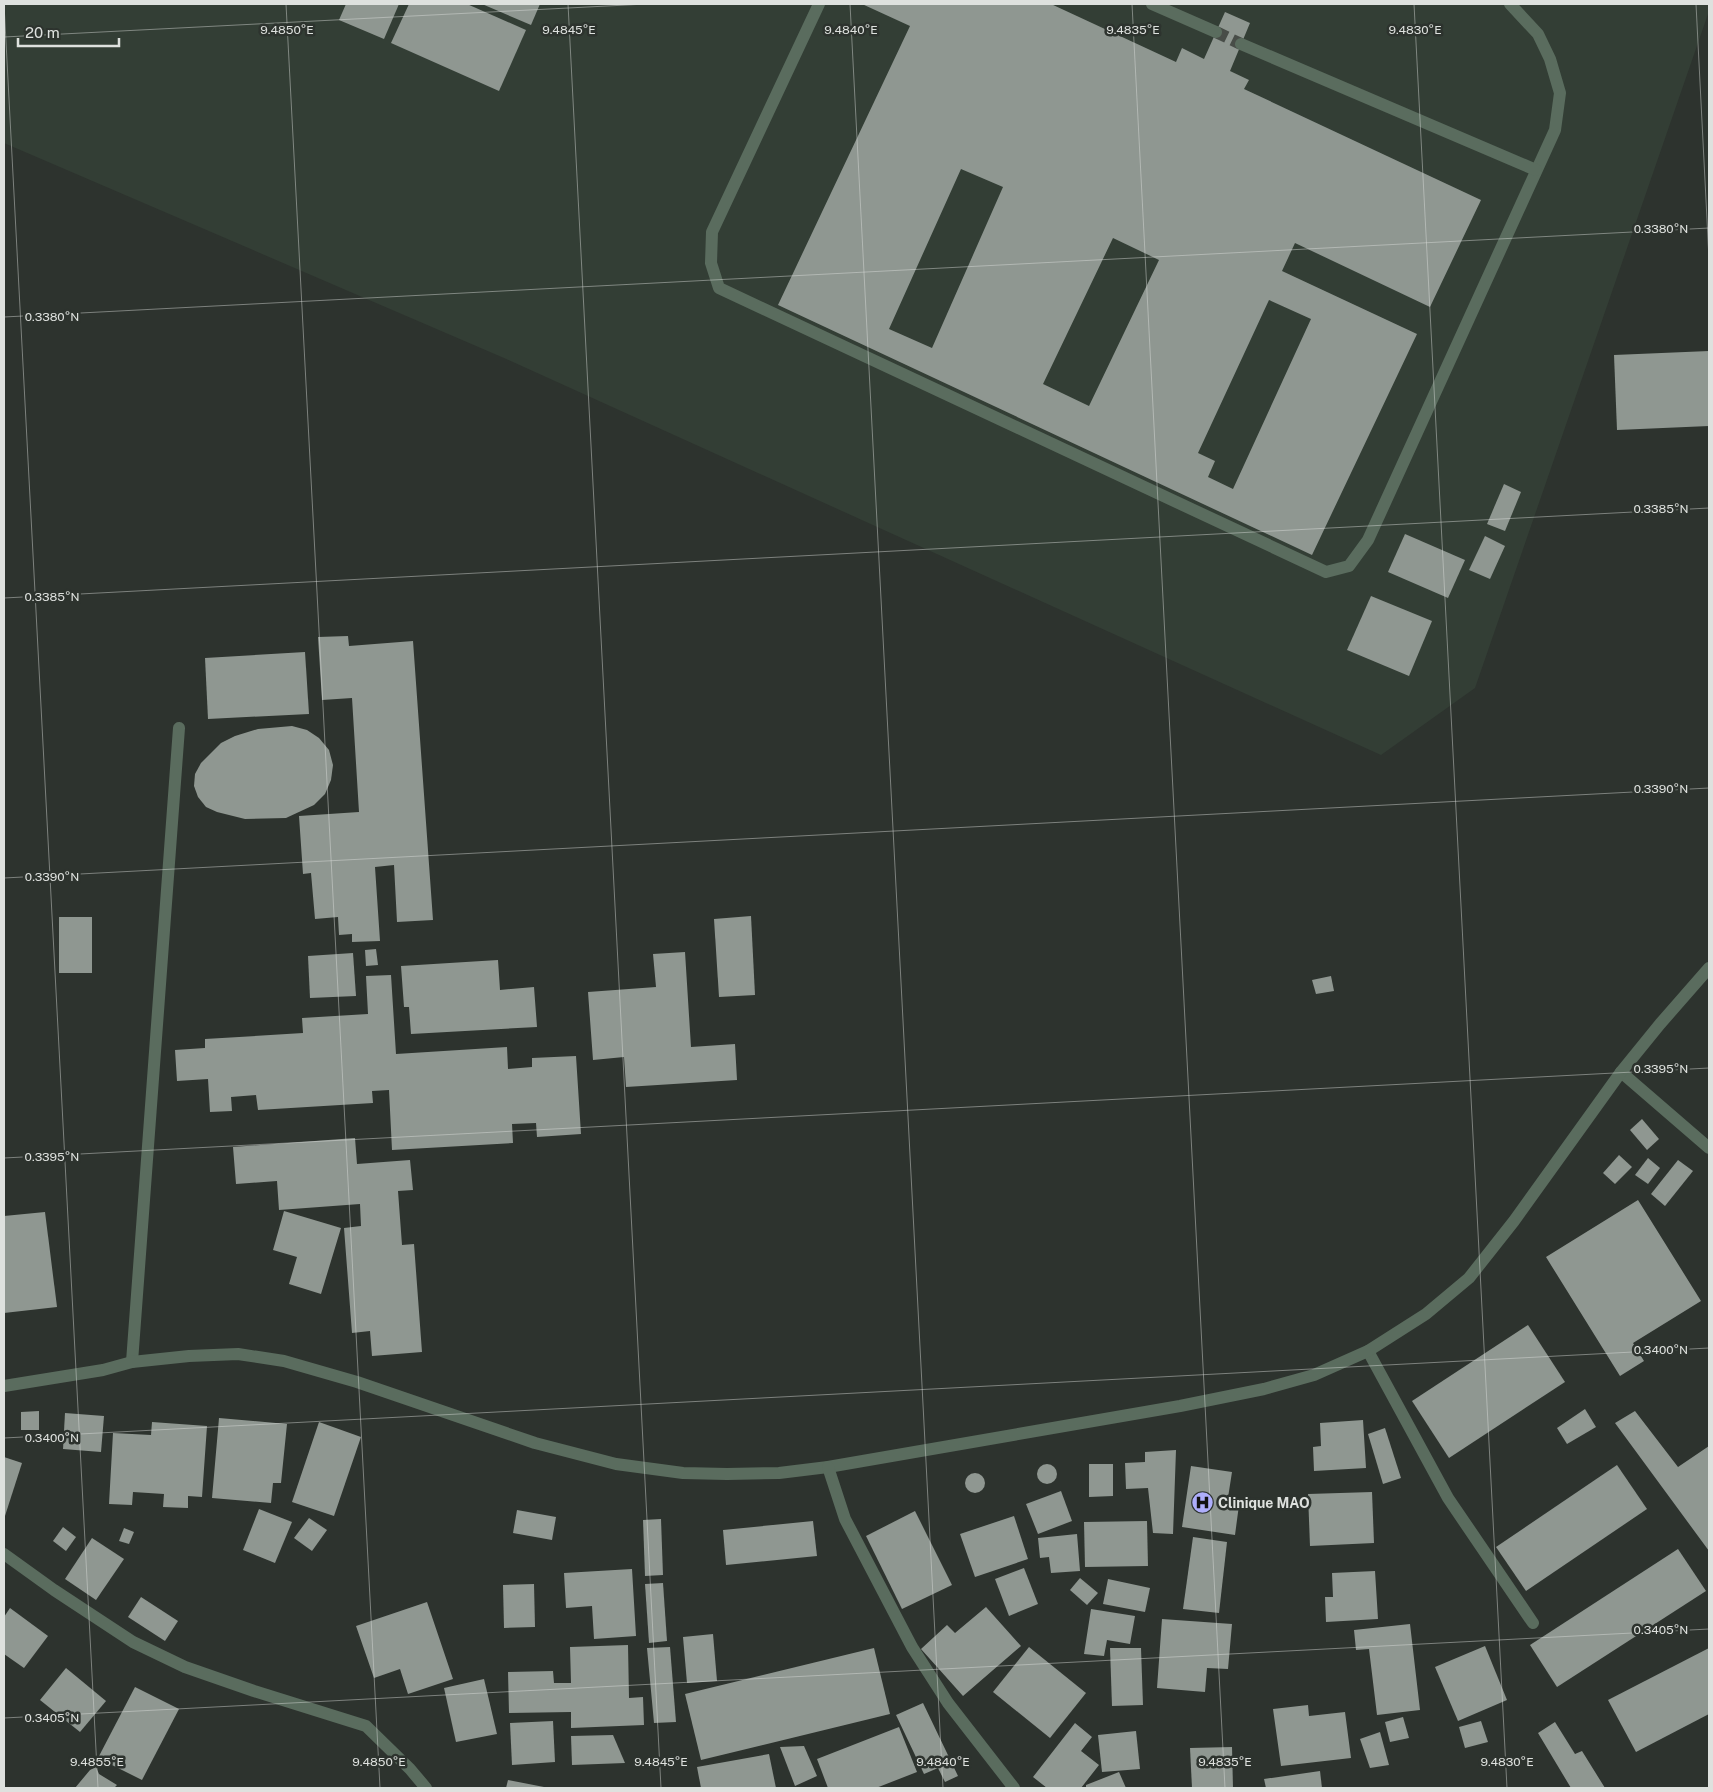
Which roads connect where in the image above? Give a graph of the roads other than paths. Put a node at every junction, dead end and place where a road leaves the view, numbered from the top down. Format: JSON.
{"nodes":[{"id":1,"x":820,"y":4,"type":"edge"},
{"id":2,"x":1152,"y":4,"type":"edge"},
{"id":3,"x":1510,"y":4,"type":"edge"},
{"id":4,"x":1216,"y":32,"type":"tunnel mouth"},
{"id":5,"x":1241,"y":44,"type":"tunnel mouth"},
{"id":6,"x":1536,"y":170,"type":"junction"},
{"id":7,"x":179,"y":728,"type":"dead end"},
{"id":8,"x":1709,"y":968,"type":"edge"},
{"id":9,"x":1621,"y":1072,"type":"junction"},
{"id":10,"x":1709,"y":1148,"type":"edge"},
{"id":11,"x":1368,"y":1351,"type":"junction"},
{"id":12,"x":132,"y":1362,"type":"junction"},
{"id":13,"x":4,"y":1386,"type":"edge"},
{"id":14,"x":828,"y":1467,"type":"junction"},
{"id":15,"x":4,"y":1554,"type":"edge"},
{"id":16,"x":1533,"y":1623,"type":"dead end"},
{"id":17,"x":426,"y":1788,"type":"edge"},
{"id":18,"x":1014,"y":1788,"type":"edge"}],
"edges":[{"from":1,"to":6,"type":"street"},
{"from":2,"to":4,"type":"street"},
{"from":3,"to":6,"type":"street"},
{"from":5,"to":6,"type":"street"},
{"from":7,"to":12,"type":"street"},
{"from":8,"to":9,"type":"street"},
{"from":9,"to":10,"type":"street"},
{"from":9,"to":11,"type":"street"},
{"from":11,"to":14,"type":"street"},
{"from":11,"to":16,"type":"street"},
{"from":12,"to":13,"type":"street"},
{"from":12,"to":14,"type":"street"},
{"from":14,"to":18,"type":"street"},
{"from":15,"to":17,"type":"street"}]}
